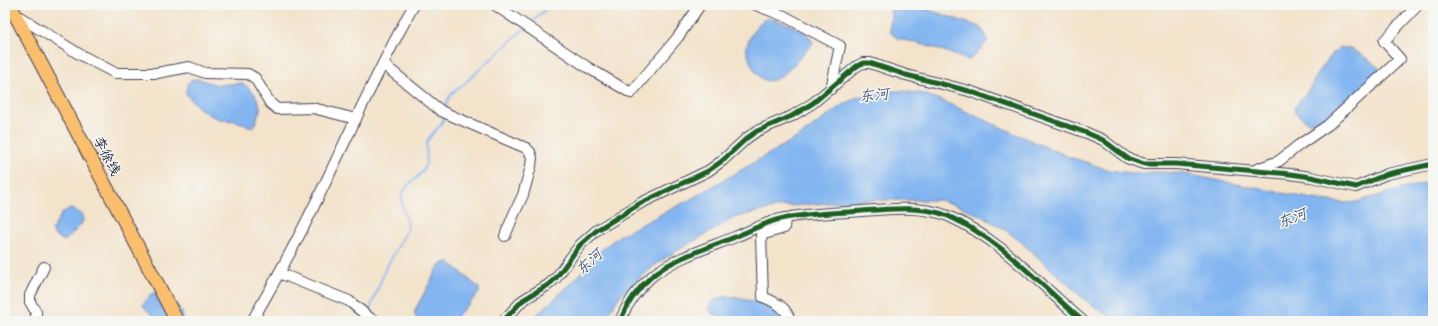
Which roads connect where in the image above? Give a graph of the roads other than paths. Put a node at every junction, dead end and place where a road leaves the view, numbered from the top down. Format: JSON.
{"nodes":[{"id":1,"x":10,"y":5,"type":"edge"},
{"id":2,"x":414,"y":5,"type":"edge"},
{"id":3,"x":495,"y":5,"type":"edge"},
{"id":4,"x":700,"y":5,"type":"edge"},
{"id":5,"x":756,"y":5,"type":"edge"},
{"id":6,"x":1418,"y":5,"type":"edge"},
{"id":7,"x":5,"y":7,"type":"edge"},
{"id":8,"x":383,"y":64,"type":"junction"},
{"id":9,"x":831,"y":89,"type":"junction"},
{"id":10,"x":356,"y":119,"type":"junction"},
{"id":11,"x":1433,"y":164,"type":"edge"},
{"id":12,"x":1252,"y":170,"type":"junction"},
{"id":13,"x":785,"y":218,"type":"junction"},
{"id":14,"x":505,"y":236,"type":"dead end"},
{"id":15,"x":44,"y":267,"type":"dead end"},
{"id":16,"x":279,"y":272,"type":"junction"},
{"id":17,"x":371,"y":318,"type":"edge"},
{"id":18,"x":36,"y":321,"type":"edge"},
{"id":19,"x":177,"y":321,"type":"edge"},
{"id":20,"x":252,"y":321,"type":"edge"},
{"id":21,"x":503,"y":321,"type":"edge"},
{"id":22,"x":620,"y":321,"type":"edge"},
{"id":23,"x":790,"y":321,"type":"edge"},
{"id":24,"x":1084,"y":321,"type":"edge"}],
"edges":[{"from":1,"to":19,"type":"main road","name":"李徐线"},
{"from":2,"to":8,"type":"street"},
{"from":3,"to":4,"type":"street"},
{"from":5,"to":9,"type":"street"},
{"from":6,"to":12,"type":"street"},
{"from":7,"to":10,"type":"street"},
{"from":8,"to":10,"type":"street"},
{"from":8,"to":14,"type":"street"},
{"from":9,"to":12,"type":"street"},
{"from":9,"to":21,"type":"street"},
{"from":10,"to":16,"type":"street"},
{"from":11,"to":12,"type":"street"},
{"from":13,"to":22,"type":"street"},
{"from":13,"to":23,"type":"street"},
{"from":13,"to":24,"type":"street"},
{"from":15,"to":18,"type":"street"},
{"from":16,"to":17,"type":"street"},
{"from":16,"to":20,"type":"street"}]}
